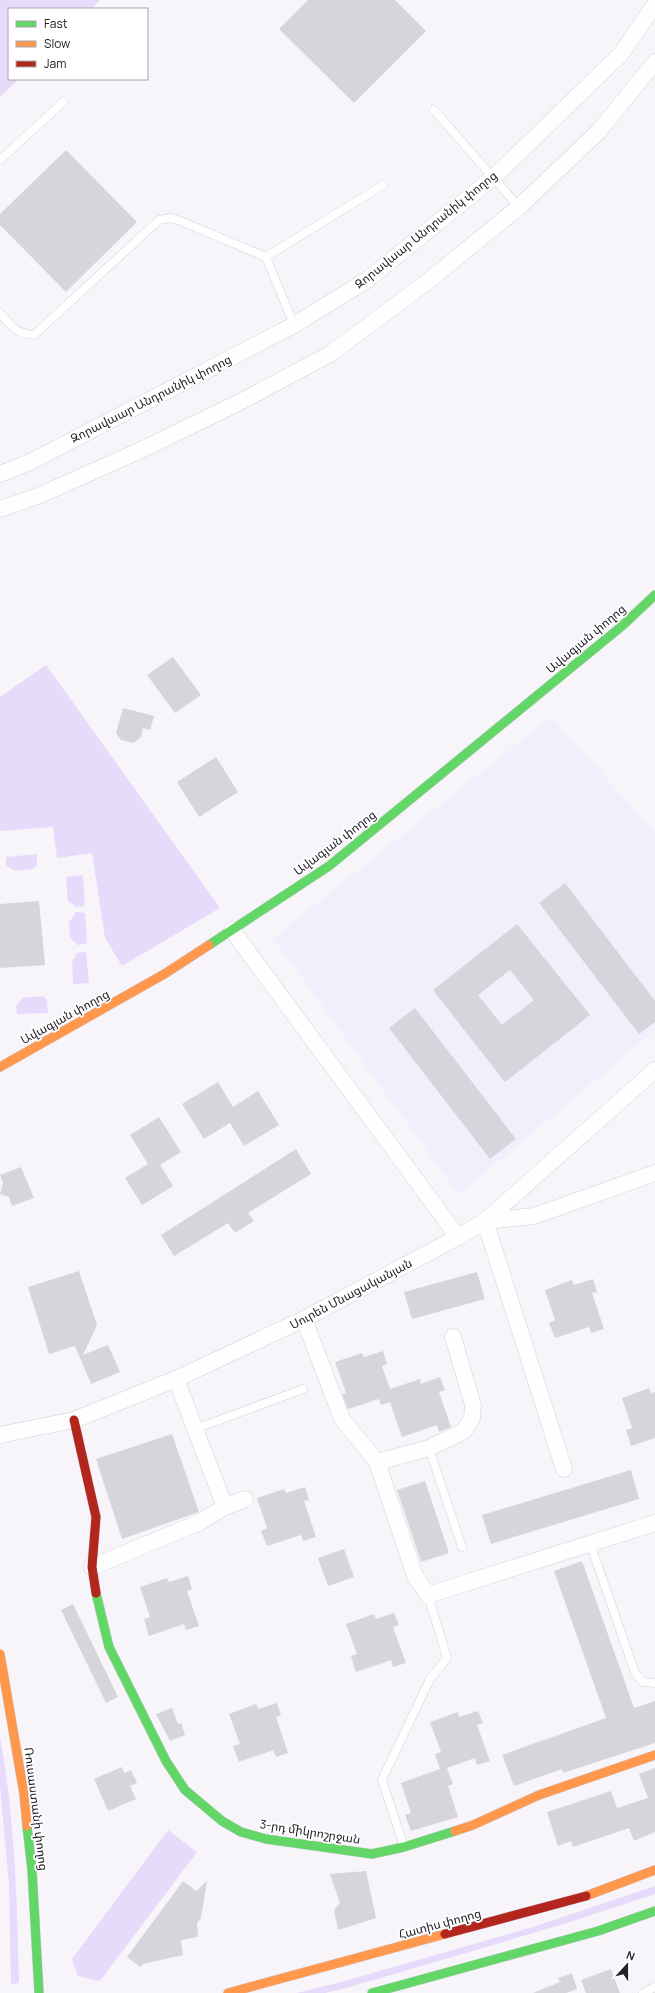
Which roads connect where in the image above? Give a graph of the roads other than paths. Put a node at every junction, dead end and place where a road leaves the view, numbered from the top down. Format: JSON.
{"nodes":[{"id":1,"x":655,"y":4,"type":"edge"},
{"id":2,"x":655,"y":62,"type":"edge"},
{"id":3,"x":63,"y":102,"type":"dead end"},
{"id":4,"x":434,"y":110,"type":"dead end"},
{"id":5,"x":0,"y":160,"type":"edge"},
{"id":6,"x":494,"y":177,"type":"junction"},
{"id":7,"x":383,"y":185,"type":"dead end"},
{"id":8,"x":519,"y":206,"type":"junction"},
{"id":9,"x":266,"y":257,"type":"junction"},
{"id":10,"x":0,"y":313,"type":"edge"},
{"id":11,"x":294,"y":324,"type":"junction"},
{"id":12,"x":0,"y":474,"type":"edge"},
{"id":13,"x":0,"y":509,"type":"edge"},
{"id":14,"x":655,"y":595,"type":"edge"},
{"id":15,"x":232,"y":930,"type":"junction"},
{"id":16,"x":0,"y":1067,"type":"edge"},
{"id":17,"x":655,"y":1070,"type":"edge"},
{"id":18,"x":655,"y":1173,"type":"edge"},
{"id":19,"x":486,"y":1221,"type":"junction"},
{"id":20,"x":458,"y":1237,"type":"junction"},
{"id":21,"x":304,"y":1319,"type":"junction"},
{"id":22,"x":453,"y":1337,"type":"dead end"},
{"id":23,"x":176,"y":1379,"type":"junction"},
{"id":24,"x":303,"y":1389,"type":"dead end"},
{"id":25,"x":74,"y":1420,"type":"junction"},
{"id":26,"x":195,"y":1429,"type":"junction"},
{"id":27,"x":0,"y":1434,"type":"edge"},
{"id":28,"x":429,"y":1448,"type":"junction"},
{"id":29,"x":377,"y":1462,"type":"junction"},
{"id":30,"x":564,"y":1469,"type":"dead end"},
{"id":31,"x":245,"y":1499,"type":"dead end"},
{"id":32,"x":225,"y":1507,"type":"junction"},
{"id":33,"x":655,"y":1523,"type":"edge"},
{"id":34,"x":590,"y":1543,"type":"junction"},
{"id":35,"x":462,"y":1547,"type":"dead end"},
{"id":36,"x":92,"y":1567,"type":"junction"},
{"id":37,"x":428,"y":1595,"type":"junction"},
{"id":38,"x":0,"y":1654,"type":"edge"},
{"id":39,"x":655,"y":1683,"type":"edge"},
{"id":40,"x":655,"y":1755,"type":"edge"},
{"id":41,"x":404,"y":1847,"type":"junction"},
{"id":42,"x":655,"y":1870,"type":"edge"},
{"id":43,"x":655,"y":1911,"type":"edge"},
{"id":44,"x":655,"y":1987,"type":"edge"},
{"id":45,"x":40,"y":1993,"type":"edge"},
{"id":46,"x":228,"y":1993,"type":"edge"},
{"id":47,"x":372,"y":1993,"type":"edge"},
{"id":48,"x":642,"y":1993,"type":"edge"}],
"edges":[{"from":1,"to":6,"type":"street","name":"Զորավաար Անդրանիկ փողոց"},
{"from":2,"to":8,"type":"street"},
{"from":3,"to":5,"type":"lane"},
{"from":4,"to":6,"type":"lane"},
{"from":6,"to":8,"type":"lane"},
{"from":6,"to":11,"type":"street","name":"Զորավաար Անդրանիկ փողոց"},
{"from":7,"to":9,"type":"lane"},
{"from":8,"to":13,"type":"street"},
{"from":9,"to":10,"type":"lane"},
{"from":9,"to":11,"type":"lane"},
{"from":11,"to":12,"type":"street","name":"Զորավաար Անդրանիկ փողոց"},
{"from":14,"to":15,"type":"street","name":"Ավագյան փողոց"},
{"from":15,"to":16,"type":"street","name":"Ավագյան փողոց"},
{"from":15,"to":20,"type":"street"},
{"from":17,"to":19,"type":"street","name":"Սուրեն Մնացականյան"},
{"from":18,"to":19,"type":"street"},
{"from":19,"to":20,"type":"street","name":"Սուրեն Մնացականյան"},
{"from":19,"to":30,"type":"street"},
{"from":20,"to":21,"type":"street","name":"Սուրեն Մնացականյան"},
{"from":21,"to":23,"type":"street","name":"Սուրեն Մնացականյան"},
{"from":21,"to":29,"type":"street"},
{"from":22,"to":28,"type":"street"},
{"from":23,"to":25,"type":"street","name":"Սուրեն Մնացականյան"},
{"from":23,"to":26,"type":"street"},
{"from":24,"to":26,"type":"lane"},
{"from":25,"to":27,"type":"street","name":"Սուրեն Մնացականյան"},
{"from":25,"to":36,"type":"street","name":"3-րդ միկրոշրջան"},
{"from":26,"to":32,"type":"street"},
{"from":28,"to":29,"type":"street"},
{"from":28,"to":35,"type":"lane"},
{"from":29,"to":37,"type":"street"},
{"from":31,"to":32,"type":"street"},
{"from":32,"to":36,"type":"street"},
{"from":33,"to":34,"type":"street"},
{"from":34,"to":37,"type":"street"},
{"from":34,"to":39,"type":"lane"},
{"from":36,"to":41,"type":"street","name":"3-րդ միկրոշրջան"},
{"from":37,"to":41,"type":"lane"},
{"from":38,"to":45,"type":"street","name":"Ռուսաստանի փողոց"},
{"from":40,"to":41,"type":"street","name":"3-րդ միկրոշրջան"},
{"from":42,"to":46,"type":"street","name":"Հատիս փողոց"},
{"from":43,"to":47,"type":"street"},
{"from":44,"to":48,"type":"lane"}]}
